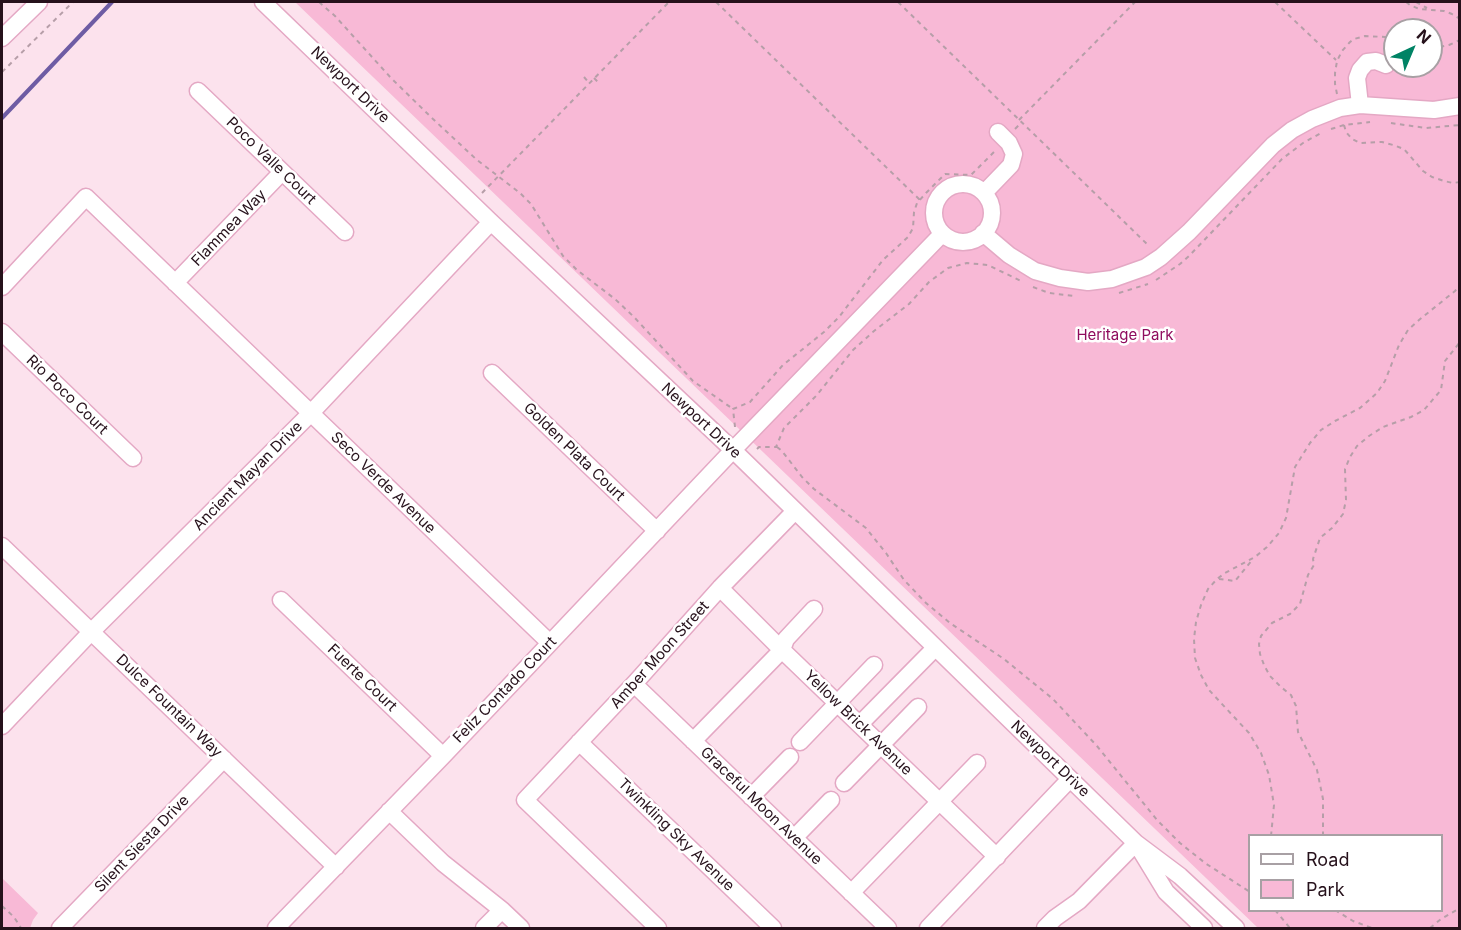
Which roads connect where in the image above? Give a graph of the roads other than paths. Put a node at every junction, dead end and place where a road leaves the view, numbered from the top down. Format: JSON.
{"nodes":[{"id":1,"x":39,"y":2,"type":"edge"},
{"id":2,"x":264,"y":2,"type":"edge"},
{"id":3,"x":2,"y":38,"type":"edge"},
{"id":4,"x":1383,"y":64,"type":"edge"},
{"id":5,"x":198,"y":91,"type":"dead end"},
{"id":6,"x":1360,"y":105,"type":"junction"},
{"id":7,"x":1460,"y":106,"type":"edge"},
{"id":8,"x":1002,"y":135,"type":"road end"},
{"id":9,"x":282,"y":172,"type":"junction"},
{"id":10,"x":984,"y":193,"type":"junction"},
{"id":11,"x":491,"y":222,"type":"junction"},
{"id":12,"x":345,"y":232,"type":"dead end"},
{"id":13,"x":983,"y":233,"type":"junction"},
{"id":14,"x":942,"y":234,"type":"junction"},
{"id":15,"x":175,"y":283,"type":"junction"},
{"id":16,"x":2,"y":287,"type":"edge"},
{"id":17,"x":2,"y":332,"type":"edge"},
{"id":18,"x":492,"y":374,"type":"dead end"},
{"id":19,"x":310,"y":414,"type":"junction"},
{"id":20,"x":739,"y":456,"type":"junction"},
{"id":21,"x":133,"y":458,"type":"dead end"},
{"id":22,"x":795,"y":511,"type":"junction"},
{"id":23,"x":657,"y":531,"type":"junction"},
{"id":24,"x":2,"y":546,"type":"edge"},
{"id":25,"x":720,"y":588,"type":"junction"},
{"id":26,"x":281,"y":600,"type":"dead end"},
{"id":27,"x":814,"y":609,"type":"dead end"},
{"id":28,"x":91,"y":632,"type":"junction"},
{"id":29,"x":550,"y":643,"type":"junction"},
{"id":30,"x":935,"y":648,"type":"junction"},
{"id":31,"x":782,"y":650,"type":"junction"},
{"id":32,"x":874,"y":665,"type":"dead end"},
{"id":33,"x":634,"y":684,"type":"junction"},
{"id":34,"x":837,"y":703,"type":"junction"},
{"id":35,"x":918,"y":706,"type":"dead end"},
{"id":36,"x":860,"y":724,"type":"junction"},
{"id":37,"x":2,"y":726,"type":"edge"},
{"id":38,"x":693,"y":741,"type":"junction"},
{"id":39,"x":579,"y":742,"type":"junction"},
{"id":40,"x":800,"y":742,"type":"dead end"},
{"id":41,"x":881,"y":745,"type":"junction"},
{"id":42,"x":443,"y":756,"type":"junction"},
{"id":43,"x":790,"y":757,"type":"dead end"},
{"id":44,"x":224,"y":759,"type":"junction"},
{"id":45,"x":977,"y":763,"type":"dead end"},
{"id":46,"x":1070,"y":779,"type":"junction"},
{"id":47,"x":844,"y":783,"type":"dead end"},
{"id":48,"x":751,"y":797,"type":"junction"},
{"id":49,"x":831,"y":800,"type":"dead end"},
{"id":50,"x":940,"y":801,"type":"junction"},
{"id":51,"x":389,"y":811,"type":"junction"},
{"id":52,"x":794,"y":838,"type":"junction"},
{"id":53,"x":1136,"y":843,"type":"junction"},
{"id":54,"x":997,"y":857,"type":"junction"},
{"id":55,"x":336,"y":867,"type":"junction"},
{"id":56,"x":851,"y":893,"type":"junction"},
{"id":57,"x":502,"y":910,"type":"junction"},
{"id":58,"x":1055,"y":925,"type":"edge"},
{"id":59,"x":60,"y":928,"type":"edge"},
{"id":60,"x":276,"y":928,"type":"edge"},
{"id":61,"x":484,"y":928,"type":"edge"},
{"id":62,"x":521,"y":928,"type":"edge"},
{"id":63,"x":658,"y":928,"type":"edge"},
{"id":64,"x":773,"y":928,"type":"edge"},
{"id":65,"x":888,"y":928,"type":"edge"},
{"id":66,"x":928,"y":928,"type":"edge"},
{"id":67,"x":1204,"y":928,"type":"edge"},
{"id":68,"x":1236,"y":928,"type":"edge"}],
"edges":[{"from":1,"to":3,"type":"street"},
{"from":2,"to":11,"type":"street","name":"Newport Drive"},
{"from":4,"to":6,"type":"street"},
{"from":5,"to":9,"type":"street","name":"Poco Valle Court"},
{"from":6,"to":7,"type":"street"},
{"from":6,"to":13,"type":"street"},
{"from":8,"to":10,"type":"street"},
{"from":9,"to":12,"type":"street","name":"Poco Valle Court"},
{"from":9,"to":15,"type":"street","name":"Flammea Way"},
{"from":10,"to":13,"type":"street"},
{"from":10,"to":14,"type":"street"},
{"from":11,"to":19,"type":"street","name":"Ancient Mayan Drive"},
{"from":11,"to":20,"type":"street","name":"Newport Drive"},
{"from":13,"to":14,"type":"street"},
{"from":14,"to":20,"type":"street","name":"Feliz Contado Court"},
{"from":15,"to":16,"type":"street","name":"Seco Verde Avenue"},
{"from":15,"to":19,"type":"street","name":"Seco Verde Avenue"},
{"from":17,"to":21,"type":"street","name":"Rio Poco Court"},
{"from":18,"to":23,"type":"street","name":"Golden Plata Court"},
{"from":19,"to":28,"type":"street","name":"Ancient Mayan Drive"},
{"from":19,"to":29,"type":"street","name":"Seco Verde Avenue"},
{"from":20,"to":22,"type":"street","name":"Newport Drive"},
{"from":20,"to":23,"type":"street","name":"Feliz Contado Court"},
{"from":22,"to":25,"type":"street","name":"Amber Moon Street"},
{"from":22,"to":30,"type":"street","name":"Newport Drive"},
{"from":23,"to":29,"type":"street","name":"Feliz Contado Court"},
{"from":24,"to":28,"type":"street","name":"Dulce Fountain Way"},
{"from":25,"to":31,"type":"street","name":"Yellow Brick Avenue"},
{"from":25,"to":33,"type":"street","name":"Amber Moon Street"},
{"from":26,"to":42,"type":"street","name":"Fuerte Court"},
{"from":27,"to":31,"type":"street"},
{"from":28,"to":37,"type":"street","name":"Ancient Mayan Drive"},
{"from":28,"to":44,"type":"street","name":"Dulce Fountain Way"},
{"from":29,"to":42,"type":"street","name":"Feliz Contado Court"},
{"from":30,"to":36,"type":"street"},
{"from":30,"to":46,"type":"street","name":"Newport Drive"},
{"from":31,"to":34,"type":"street","name":"Yellow Brick Avenue"},
{"from":31,"to":38,"type":"street"},
{"from":32,"to":34,"type":"street"},
{"from":33,"to":38,"type":"street","name":"Graceful Moon Avenue"},
{"from":33,"to":39,"type":"street","name":"Amber Moon Street"},
{"from":34,"to":36,"type":"street","name":"Yellow Brick Avenue"},
{"from":34,"to":40,"type":"street"},
{"from":35,"to":41,"type":"street"},
{"from":36,"to":41,"type":"street","name":"Yellow Brick Avenue"},
{"from":38,"to":48,"type":"street","name":"Graceful Moon Avenue"},
{"from":39,"to":63,"type":"street","name":"Amber Moon Street"},
{"from":39,"to":64,"type":"street","name":"Twinkling Sky Avenue"},
{"from":41,"to":47,"type":"street"},
{"from":41,"to":50,"type":"street","name":"Yellow Brick Avenue"},
{"from":42,"to":51,"type":"street","name":"Feliz Contado Court"},
{"from":43,"to":48,"type":"street"},
{"from":44,"to":55,"type":"street","name":"Dulce Fountain Way"},
{"from":44,"to":59,"type":"street","name":"Silent Siesta Drive"},
{"from":45,"to":50,"type":"street"},
{"from":46,"to":53,"type":"street","name":"Newport Drive"},
{"from":46,"to":54,"type":"street"},
{"from":48,"to":52,"type":"street","name":"Graceful Moon Avenue"},
{"from":49,"to":52,"type":"street"},
{"from":50,"to":54,"type":"street","name":"Yellow Brick Avenue"},
{"from":50,"to":56,"type":"street"},
{"from":51,"to":55,"type":"street","name":"Feliz Contado Court"},
{"from":51,"to":57,"type":"street"},
{"from":52,"to":56,"type":"street","name":"Graceful Moon Avenue"},
{"from":53,"to":58,"type":"street"},
{"from":53,"to":67,"type":"street","name":"Newport Drive"},
{"from":53,"to":68,"type":"street","name":"Newport Drive"},
{"from":54,"to":66,"type":"street"},
{"from":55,"to":60,"type":"street","name":"Feliz Contado Court"},
{"from":56,"to":65,"type":"street","name":"Graceful Moon Avenue"},
{"from":57,"to":61,"type":"street"},
{"from":57,"to":62,"type":"street"}]}
